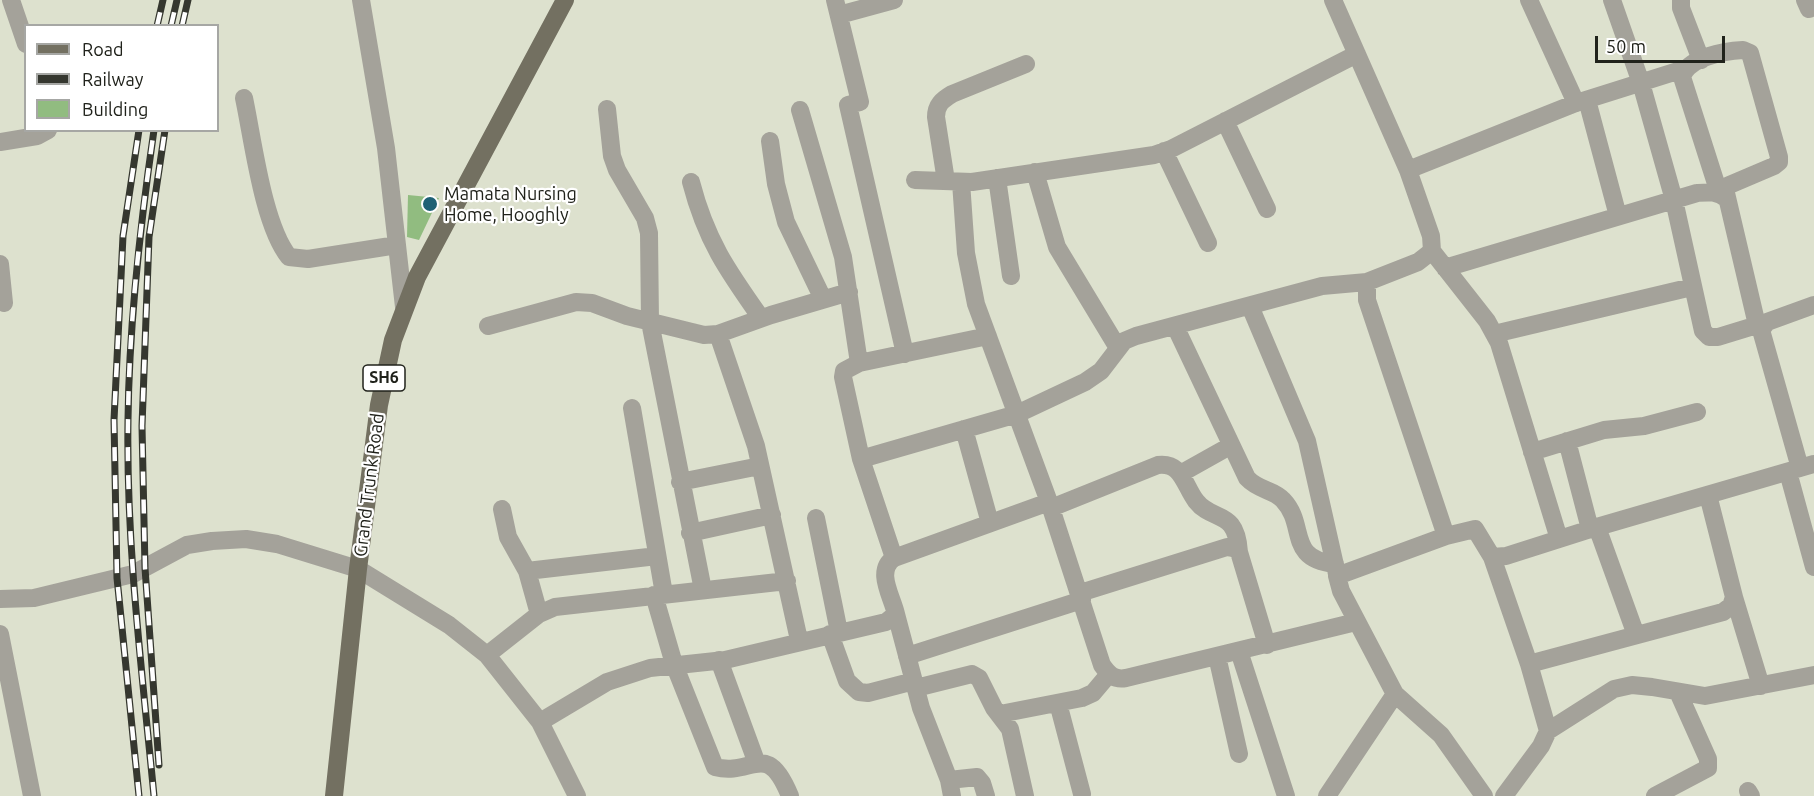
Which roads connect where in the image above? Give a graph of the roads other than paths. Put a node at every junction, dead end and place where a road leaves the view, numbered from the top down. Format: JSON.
{"nodes":[{"id":1,"x":11,"y":0,"type":"edge"},
{"id":2,"x":361,"y":0,"type":"edge"},
{"id":3,"x":565,"y":0,"type":"edge"},
{"id":4,"x":894,"y":0,"type":"edge"},
{"id":5,"x":1333,"y":0,"type":"edge"},
{"id":6,"x":1529,"y":0,"type":"edge"},
{"id":7,"x":1612,"y":0,"type":"edge"},
{"id":8,"x":1681,"y":0,"type":"edge"},
{"id":9,"x":837,"y":8,"type":"edge"},
{"id":10,"x":24,"y":38,"type":"edge"},
{"id":11,"x":1357,"y":54,"type":"junction"},
{"id":12,"x":1701,"y":60,"type":"junction"},
{"id":13,"x":1026,"y":63,"type":"dead end"},
{"id":14,"x":1684,"y":69,"type":"junction"},
{"id":15,"x":1641,"y":83,"type":"junction"},
{"id":16,"x":244,"y":98,"type":"dead end"},
{"id":17,"x":1581,"y":102,"type":"junction"},
{"id":18,"x":607,"y":109,"type":"dead end"},
{"id":19,"x":800,"y":110,"type":"dead end"},
{"id":20,"x":1225,"y":121,"type":"junction"},
{"id":21,"x":44,"y":132,"type":"edge"},
{"id":22,"x":770,"y":141,"type":"dead end"},
{"id":23,"x":0,"y":142,"type":"edge"},
{"id":24,"x":1164,"y":151,"type":"junction"},
{"id":25,"x":1408,"y":170,"type":"junction"},
{"id":26,"x":1035,"y":172,"type":"junction"},
{"id":27,"x":997,"y":178,"type":"junction"},
{"id":28,"x":915,"y":180,"type":"dead end"},
{"id":29,"x":692,"y":182,"type":"dead end"},
{"id":30,"x":953,"y":182,"type":"junction"},
{"id":31,"x":1724,"y":197,"type":"junction"},
{"id":32,"x":1674,"y":200,"type":"junction"},
{"id":33,"x":1267,"y":208,"type":"dead end"},
{"id":34,"x":1618,"y":216,"type":"junction"},
{"id":35,"x":1208,"y":243,"type":"dead end"},
{"id":36,"x":397,"y":245,"type":"junction"},
{"id":37,"x":1432,"y":251,"type":"junction"},
{"id":38,"x":0,"y":264,"type":"edge"},
{"id":39,"x":1445,"y":268,"type":"junction"},
{"id":40,"x":1011,"y":276,"type":"dead end"},
{"id":41,"x":1367,"y":282,"type":"junction"},
{"id":42,"x":1692,"y":287,"type":"junction"},
{"id":43,"x":849,"y":292,"type":"junction"},
{"id":44,"x":823,"y":299,"type":"junction"},
{"id":45,"x":4,"y":303,"type":"dead end"},
{"id":46,"x":1814,"y":305,"type":"edge"},
{"id":47,"x":1250,"y":306,"type":"junction"},
{"id":48,"x":404,"y":307,"type":"junction"},
{"id":49,"x":761,"y":318,"type":"junction"},
{"id":50,"x":650,"y":322,"type":"junction"},
{"id":51,"x":1762,"y":323,"type":"junction"},
{"id":52,"x":488,"y":326,"type":"dead end"},
{"id":53,"x":1175,"y":326,"type":"junction"},
{"id":54,"x":718,"y":334,"type":"junction"},
{"id":55,"x":1494,"y":334,"type":"junction"},
{"id":56,"x":988,"y":336,"type":"junction"},
{"id":57,"x":1118,"y":348,"type":"junction"},
{"id":58,"x":904,"y":354,"type":"junction"},
{"id":59,"x":859,"y":363,"type":"junction"},
{"id":60,"x":632,"y":408,"type":"dead end"},
{"id":61,"x":1697,"y":412,"type":"dead end"},
{"id":62,"x":1017,"y":414,"type":"junction"},
{"id":63,"x":964,"y":429,"type":"junction"},
{"id":64,"x":1567,"y":441,"type":"junction"},
{"id":65,"x":1230,"y":446,"type":"junction"},
{"id":66,"x":1532,"y":452,"type":"junction"},
{"id":67,"x":861,"y":459,"type":"junction"},
{"id":68,"x":760,"y":466,"type":"junction"},
{"id":69,"x":1801,"y":468,"type":"edge"},
{"id":70,"x":1180,"y":474,"type":"junction"},
{"id":71,"x":680,"y":482,"type":"junction"},
{"id":72,"x":1708,"y":495,"type":"junction"},
{"id":73,"x":1050,"y":505,"type":"junction"},
{"id":74,"x":502,"y":509,"type":"dead end"},
{"id":75,"x":772,"y":515,"type":"junction"},
{"id":76,"x":816,"y":518,"type":"dead end"},
{"id":77,"x":990,"y":523,"type":"junction"},
{"id":78,"x":1593,"y":528,"type":"junction"},
{"id":79,"x":690,"y":533,"type":"junction"},
{"id":80,"x":1446,"y":536,"type":"junction"},
{"id":81,"x":1559,"y":539,"type":"junction"},
{"id":82,"x":1239,"y":552,"type":"junction"},
{"id":83,"x":657,"y":556,"type":"junction"},
{"id":84,"x":1492,"y":557,"type":"junction"},
{"id":85,"x":894,"y":558,"type":"junction"},
{"id":86,"x":1814,"y":567,"type":"edge"},
{"id":87,"x":358,"y":569,"type":"junction"},
{"id":88,"x":1336,"y":570,"type":"junction"},
{"id":89,"x":526,"y":571,"type":"junction"},
{"id":90,"x":787,"y":581,"type":"junction"},
{"id":91,"x":703,"y":590,"type":"junction"},
{"id":92,"x":659,"y":594,"type":"junction"},
{"id":93,"x":1081,"y":596,"type":"junction"},
{"id":94,"x":1734,"y":597,"type":"junction"},
{"id":95,"x":0,"y":599,"type":"edge"},
{"id":96,"x":539,"y":614,"type":"junction"},
{"id":97,"x":896,"y":615,"type":"junction"},
{"id":98,"x":1356,"y":622,"type":"junction"},
{"id":99,"x":834,"y":633,"type":"junction"},
{"id":100,"x":0,"y":634,"type":"edge"},
{"id":101,"x":1636,"y":635,"type":"junction"},
{"id":102,"x":800,"y":640,"type":"junction"},
{"id":103,"x":1267,"y":645,"type":"junction"},
{"id":104,"x":1239,"y":651,"type":"junction"},
{"id":105,"x":487,"y":655,"type":"junction"},
{"id":106,"x":907,"y":656,"type":"junction"},
{"id":107,"x":1217,"y":656,"type":"junction"},
{"id":108,"x":719,"y":660,"type":"junction"},
{"id":109,"x":674,"y":664,"type":"junction"},
{"id":110,"x":1529,"y":664,"type":"junction"},
{"id":111,"x":1108,"y":674,"type":"junction"},
{"id":112,"x":1814,"y":675,"type":"edge"},
{"id":113,"x":915,"y":684,"type":"junction"},
{"id":114,"x":1761,"y":686,"type":"junction"},
{"id":115,"x":1678,"y":692,"type":"junction"},
{"id":116,"x":1395,"y":694,"type":"junction"},
{"id":117,"x":1058,"y":703,"type":"junction"},
{"id":118,"x":1000,"y":714,"type":"junction"},
{"id":119,"x":540,"y":722,"type":"junction"},
{"id":120,"x":1548,"y":731,"type":"junction"},
{"id":121,"x":1239,"y":754,"type":"dead end"},
{"id":122,"x":756,"y":762,"type":"junction"},
{"id":123,"x":951,"y":788,"type":"edge"},
{"id":124,"x":1677,"y":791,"type":"edge"},
{"id":125,"x":1336,"y":792,"type":"edge"},
{"id":126,"x":1082,"y":794,"type":"dead end"},
{"id":127,"x":32,"y":796,"type":"edge"},
{"id":128,"x":334,"y":796,"type":"edge"},
{"id":129,"x":577,"y":796,"type":"edge"},
{"id":130,"x":790,"y":796,"type":"edge"},
{"id":131,"x":986,"y":796,"type":"edge"},
{"id":132,"x":1025,"y":796,"type":"edge"},
{"id":133,"x":1286,"y":796,"type":"edge"},
{"id":134,"x":1484,"y":796,"type":"edge"},
{"id":135,"x":1504,"y":796,"type":"edge"},
{"id":136,"x":1655,"y":796,"type":"edge"}],
"edges":[{"from":1,"to":10,"type":"street"},
{"from":2,"to":36,"type":"street"},
{"from":3,"to":48,"type":"main road","name":"Grand Trunk Road","number":"SH6"},
{"from":4,"to":9,"type":"street"},
{"from":5,"to":11,"type":"street"},
{"from":6,"to":17,"type":"street"},
{"from":7,"to":15,"type":"street"},
{"from":8,"to":12,"type":"street"},
{"from":9,"to":58,"type":"street"},
{"from":11,"to":20,"type":"street"},
{"from":11,"to":25,"type":"street"},
{"from":12,"to":14,"type":"street"},
{"from":12,"to":31,"type":"street"},
{"from":13,"to":30,"type":"street"},
{"from":14,"to":15,"type":"street"},
{"from":14,"to":31,"type":"street"},
{"from":15,"to":17,"type":"street"},
{"from":15,"to":32,"type":"street"},
{"from":16,"to":36,"type":"street"},
{"from":17,"to":25,"type":"street"},
{"from":17,"to":34,"type":"street"},
{"from":18,"to":50,"type":"street"},
{"from":19,"to":43,"type":"street"},
{"from":20,"to":24,"type":"street"},
{"from":20,"to":33,"type":"street"},
{"from":21,"to":23,"type":"street"},
{"from":22,"to":44,"type":"street"},
{"from":24,"to":26,"type":"street"},
{"from":24,"to":35,"type":"street"},
{"from":25,"to":37,"type":"street"},
{"from":26,"to":27,"type":"street"},
{"from":26,"to":57,"type":"street"},
{"from":27,"to":30,"type":"street"},
{"from":27,"to":40,"type":"street"},
{"from":28,"to":30,"type":"street"},
{"from":29,"to":49,"type":"street"},
{"from":30,"to":56,"type":"street"},
{"from":31,"to":32,"type":"street"},
{"from":31,"to":51,"type":"street"},
{"from":32,"to":34,"type":"street"},
{"from":32,"to":42,"type":"street"},
{"from":34,"to":39,"type":"street"},
{"from":36,"to":48,"type":"street"},
{"from":37,"to":39,"type":"street"},
{"from":37,"to":41,"type":"street"},
{"from":38,"to":45,"type":"street"},
{"from":39,"to":55,"type":"street"},
{"from":41,"to":47,"type":"street"},
{"from":41,"to":80,"type":"street"},
{"from":42,"to":51,"type":"street"},
{"from":42,"to":55,"type":"street"},
{"from":43,"to":44,"type":"street"},
{"from":43,"to":59,"type":"street"},
{"from":44,"to":49,"type":"street"},
{"from":46,"to":51,"type":"street"},
{"from":47,"to":53,"type":"street"},
{"from":47,"to":88,"type":"street"},
{"from":48,"to":87,"type":"main road","name":"Grand Trunk Road","number":"SH6"},
{"from":49,"to":54,"type":"street"},
{"from":50,"to":52,"type":"street"},
{"from":50,"to":54,"type":"street"},
{"from":50,"to":71,"type":"street"},
{"from":51,"to":69,"type":"street"},
{"from":53,"to":57,"type":"street"},
{"from":53,"to":65,"type":"street"},
{"from":54,"to":68,"type":"street"},
{"from":55,"to":66,"type":"street"},
{"from":56,"to":58,"type":"street"},
{"from":56,"to":62,"type":"street"},
{"from":57,"to":62,"type":"street"},
{"from":58,"to":59,"type":"street"},
{"from":59,"to":67,"type":"street"},
{"from":60,"to":83,"type":"street"},
{"from":61,"to":64,"type":"street"},
{"from":62,"to":63,"type":"street"},
{"from":62,"to":73,"type":"street"},
{"from":63,"to":67,"type":"street"},
{"from":63,"to":77,"type":"street"},
{"from":64,"to":66,"type":"street"},
{"from":64,"to":78,"type":"street"},
{"from":65,"to":70,"type":"street"},
{"from":65,"to":88,"type":"street"},
{"from":66,"to":81,"type":"street"},
{"from":67,"to":85,"type":"street"},
{"from":68,"to":71,"type":"street"},
{"from":68,"to":75,"type":"street"},
{"from":69,"to":72,"type":"street"},
{"from":69,"to":86,"type":"street"},
{"from":70,"to":73,"type":"street"},
{"from":70,"to":82,"type":"street"},
{"from":71,"to":79,"type":"street"},
{"from":72,"to":78,"type":"street"},
{"from":72,"to":94,"type":"street"},
{"from":73,"to":77,"type":"street"},
{"from":73,"to":93,"type":"street"},
{"from":74,"to":89,"type":"street"},
{"from":75,"to":79,"type":"street"},
{"from":75,"to":90,"type":"street"},
{"from":76,"to":99,"type":"street"},
{"from":77,"to":85,"type":"street"},
{"from":78,"to":81,"type":"street"},
{"from":78,"to":101,"type":"street"},
{"from":79,"to":91,"type":"street"},
{"from":80,"to":84,"type":"street"},
{"from":80,"to":88,"type":"street"},
{"from":81,"to":84,"type":"street"},
{"from":82,"to":93,"type":"street"},
{"from":82,"to":103,"type":"street"},
{"from":83,"to":89,"type":"street"},
{"from":83,"to":92,"type":"street"},
{"from":84,"to":110,"type":"street"},
{"from":85,"to":97,"type":"street"},
{"from":87,"to":95,"type":"street"},
{"from":87,"to":105,"type":"street"},
{"from":87,"to":128,"type":"main road","name":"Grand Trunk Road","number":"SH6"},
{"from":88,"to":98,"type":"street"},
{"from":89,"to":96,"type":"street"},
{"from":90,"to":91,"type":"street"},
{"from":90,"to":102,"type":"street"},
{"from":91,"to":92,"type":"street"},
{"from":92,"to":96,"type":"street"},
{"from":92,"to":109,"type":"street"},
{"from":93,"to":106,"type":"street"},
{"from":93,"to":111,"type":"street"},
{"from":94,"to":101,"type":"street"},
{"from":94,"to":114,"type":"street"},
{"from":96,"to":105,"type":"street"},
{"from":97,"to":99,"type":"street"},
{"from":97,"to":106,"type":"street"},
{"from":98,"to":103,"type":"street"},
{"from":98,"to":116,"type":"street"},
{"from":99,"to":102,"type":"street"},
{"from":99,"to":113,"type":"street"},
{"from":100,"to":127,"type":"street"},
{"from":101,"to":110,"type":"street"},
{"from":102,"to":108,"type":"street"},
{"from":103,"to":104,"type":"street"},
{"from":104,"to":107,"type":"street"},
{"from":104,"to":133,"type":"street"},
{"from":105,"to":119,"type":"street"},
{"from":106,"to":113,"type":"street"},
{"from":107,"to":111,"type":"street"},
{"from":107,"to":121,"type":"street"},
{"from":108,"to":109,"type":"street"},
{"from":108,"to":122,"type":"street"},
{"from":109,"to":119,"type":"street"},
{"from":109,"to":122,"type":"street"},
{"from":110,"to":120,"type":"street"},
{"from":111,"to":117,"type":"street"},
{"from":112,"to":114,"type":"street"},
{"from":113,"to":118,"type":"street"},
{"from":113,"to":123,"type":"street"},
{"from":114,"to":115,"type":"street"},
{"from":115,"to":120,"type":"street"},
{"from":115,"to":124,"type":"street"},
{"from":116,"to":125,"type":"street"},
{"from":116,"to":134,"type":"street"},
{"from":117,"to":118,"type":"street"},
{"from":117,"to":126,"type":"street"},
{"from":118,"to":132,"type":"street"},
{"from":119,"to":129,"type":"street"},
{"from":120,"to":135,"type":"street"},
{"from":122,"to":130,"type":"street"},
{"from":123,"to":131,"type":"street"},
{"from":124,"to":136,"type":"street"}]}
